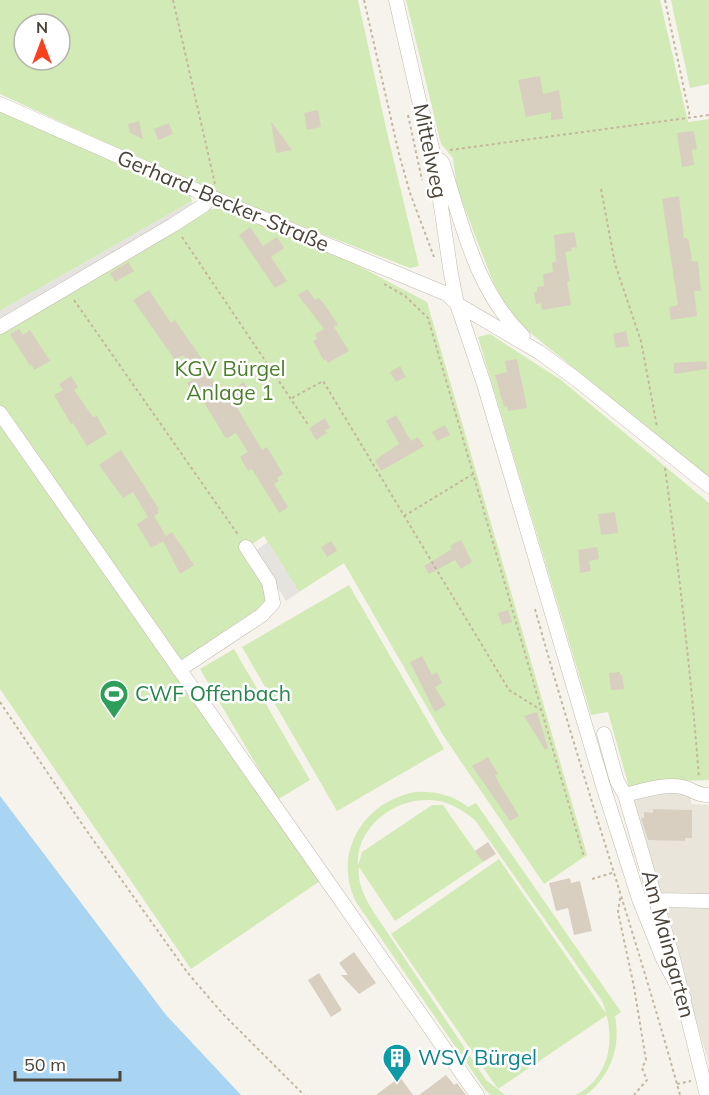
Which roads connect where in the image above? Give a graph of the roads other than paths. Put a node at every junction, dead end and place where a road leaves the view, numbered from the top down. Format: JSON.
{"nodes":[{"id":1,"x":396,"y":0,"type":"edge"},
{"id":2,"x":0,"y":104,"type":"edge"},
{"id":3,"x":433,"y":152,"type":"junction"},
{"id":4,"x":211,"y":197,"type":"junction"},
{"id":5,"x":457,"y":304,"type":"junction"},
{"id":6,"x":0,"y":327,"type":"edge"},
{"id":7,"x":539,"y":352,"type":"junction"},
{"id":8,"x":0,"y":413,"type":"edge"},
{"id":9,"x":709,"y":486,"type":"edge"},
{"id":10,"x":246,"y":547,"type":"road end"},
{"id":11,"x":179,"y":670,"type":"junction"},
{"id":12,"x":604,"y":734,"type":"dead end"},
{"id":13,"x":625,"y":795,"type":"junction"},
{"id":14,"x":709,"y":795,"type":"edge"},
{"id":15,"x":657,"y":900,"type":"junction"},
{"id":16,"x":709,"y":901,"type":"edge"},
{"id":17,"x":684,"y":998,"type":"junction"},
{"id":18,"x":477,"y":1095,"type":"edge"},
{"id":19,"x":707,"y":1095,"type":"edge"}],
"edges":[{"from":1,"to":3,"type":"street","name":"Mittelweg"},
{"from":2,"to":4,"type":"street","name":"Gerhard-Becker-Straße"},
{"from":3,"to":5,"type":"street","name":"Mittelweg"},
{"from":3,"to":7,"type":"street"},
{"from":4,"to":5,"type":"street","name":"Gerhard-Becker-Straße"},
{"from":4,"to":6,"type":"street"},
{"from":5,"to":7,"type":"street"},
{"from":5,"to":17,"type":"street","name":"Mittelweg"},
{"from":7,"to":9,"type":"street"},
{"from":8,"to":11,"type":"street"},
{"from":10,"to":11,"type":"street"},
{"from":11,"to":18,"type":"street"},
{"from":12,"to":13,"type":"street","name":"Am Maingarten"},
{"from":13,"to":14,"type":"street"},
{"from":13,"to":15,"type":"street","name":"Am Maingarten"},
{"from":15,"to":16,"type":"street"},
{"from":15,"to":17,"type":"street","name":"Am Maingarten"},
{"from":17,"to":19,"type":"street","name":"Am Maingarten"}]}
